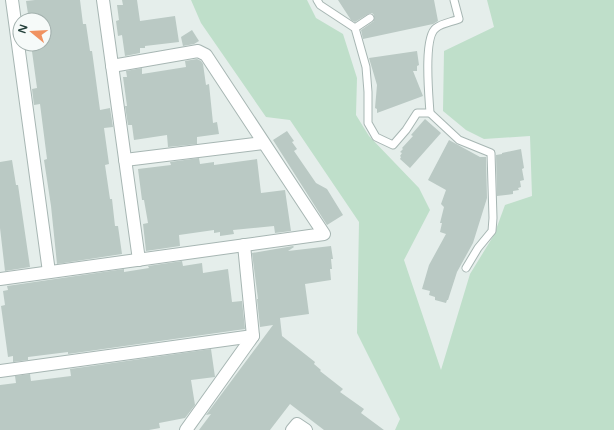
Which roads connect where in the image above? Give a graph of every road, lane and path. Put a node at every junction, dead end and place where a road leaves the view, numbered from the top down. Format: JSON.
{"nodes":[{"id":1,"x":12,"y":0,"type":"edge"},
{"id":2,"x":103,"y":0,"type":"edge"},
{"id":3,"x":317,"y":0,"type":"edge"},
{"id":4,"x":454,"y":0,"type":"edge"},
{"id":5,"x":370,"y":18,"type":"dead end"},
{"id":6,"x":355,"y":28,"type":"junction"},
{"id":7,"x":112,"y":66,"type":"junction"},
{"id":8,"x":430,"y":113,"type":"junction"},
{"id":9,"x":263,"y":142,"type":"junction"},
{"id":10,"x":125,"y":160,"type":"junction"},
{"id":11,"x":244,"y":245,"type":"junction"},
{"id":12,"x":139,"y":260,"type":"junction"},
{"id":13,"x":466,"y":268,"type":"dead end"},
{"id":14,"x":49,"y":272,"type":"junction"},
{"id":15,"x":0,"y":279,"type":"edge"},
{"id":16,"x":253,"y":336,"type":"junction"},
{"id":17,"x":0,"y":371,"type":"edge"},
{"id":18,"x":186,"y":430,"type":"edge"},
{"id":19,"x":292,"y":430,"type":"edge"},
{"id":20,"x":306,"y":430,"type":"edge"}],
"edges":[{"from":1,"to":14,"type":"street"},
{"from":2,"to":7,"type":"street"},
{"from":3,"to":6,"type":"lane"},
{"from":4,"to":8,"type":"lane"},
{"from":5,"to":6,"type":"lane"},
{"from":6,"to":8,"type":"lane"},
{"from":7,"to":9,"type":"street"},
{"from":7,"to":10,"type":"street"},
{"from":8,"to":13,"type":"lane"},
{"from":9,"to":10,"type":"street"},
{"from":9,"to":11,"type":"street"},
{"from":10,"to":12,"type":"street"},
{"from":11,"to":12,"type":"street"},
{"from":11,"to":16,"type":"street"},
{"from":12,"to":14,"type":"street"},
{"from":14,"to":15,"type":"street"},
{"from":16,"to":17,"type":"street"},
{"from":16,"to":18,"type":"street"},
{"from":19,"to":20,"type":"street"}]}
